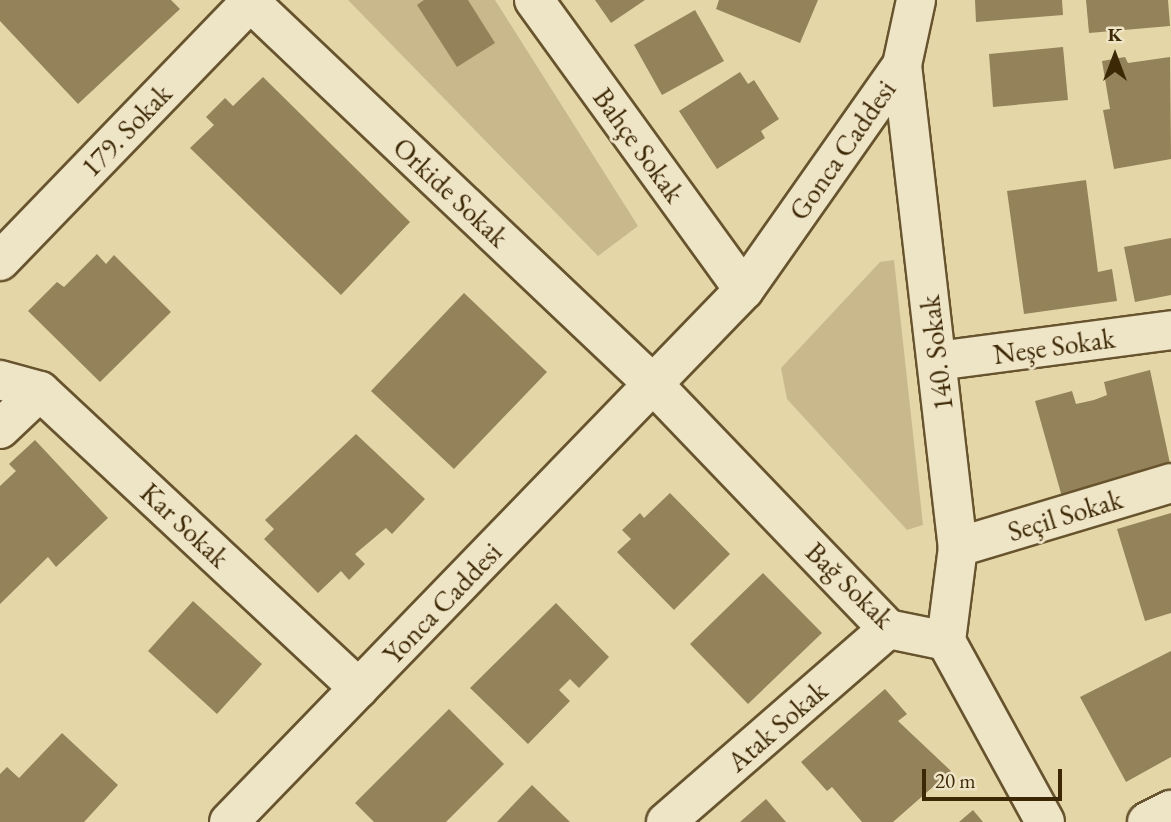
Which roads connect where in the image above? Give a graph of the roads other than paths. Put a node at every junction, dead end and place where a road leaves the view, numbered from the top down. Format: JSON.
{"nodes":[{"id":1,"x":534,"y":0,"type":"edge"},
{"id":2,"x":916,"y":0,"type":"edge"},
{"id":3,"x":250,"y":1,"type":"edge"},
{"id":4,"x":902,"y":65,"type":"junction"},
{"id":5,"x":0,"y":261,"type":"edge"},
{"id":6,"x":744,"y":290,"type":"junction"},
{"id":7,"x":1171,"y":330,"type":"edge"},
{"id":8,"x":937,"y":361,"type":"junction"},
{"id":9,"x":0,"y":380,"type":"edge"},
{"id":10,"x":654,"y":385,"type":"junction"},
{"id":11,"x":40,"y":391,"type":"junction"},
{"id":12,"x":0,"y":429,"type":"edge"},
{"id":13,"x":1171,"y":483,"type":"edge"},
{"id":14,"x":958,"y":547,"type":"junction"},
{"id":15,"x":888,"y":629,"type":"junction"},
{"id":16,"x":946,"y":641,"type":"junction"},
{"id":17,"x":359,"y":688,"type":"junction"},
{"id":18,"x":1171,"y":810,"type":"edge"},
{"id":19,"x":229,"y":822,"type":"edge"},
{"id":20,"x":666,"y":822,"type":"edge"},
{"id":21,"x":1045,"y":822,"type":"edge"},
{"id":22,"x":1147,"y":822,"type":"edge"}],
"edges":[{"from":1,"to":6,"type":"street","name":"Bahçe Sokak"},
{"from":2,"to":4,"type":"street","name":"Gonca Caddesi"},
{"from":3,"to":5,"type":"street","name":"179. Sokak"},
{"from":3,"to":10,"type":"street","name":"Orkide Sokak"},
{"from":4,"to":6,"type":"street","name":"Gonca Caddesi"},
{"from":4,"to":8,"type":"street","name":"140. Sokak"},
{"from":6,"to":10,"type":"street","name":"Gonca Caddesi"},
{"from":7,"to":8,"type":"street","name":"Neşe Sokak"},
{"from":8,"to":14,"type":"street","name":"140. Sokak"},
{"from":9,"to":11,"type":"street","name":"Kar Sokak"},
{"from":10,"to":15,"type":"street","name":"Bağ Sokak"},
{"from":10,"to":17,"type":"street","name":"Yonca Caddesi"},
{"from":11,"to":12,"type":"street"},
{"from":11,"to":17,"type":"street","name":"Kar Sokak"},
{"from":13,"to":14,"type":"street","name":"Seçil Sokak"},
{"from":14,"to":16,"type":"street","name":"140. Sokak"},
{"from":15,"to":16,"type":"street","name":"Bağ Sokak"},
{"from":15,"to":20,"type":"street","name":"Atak Sokak"},
{"from":16,"to":21,"type":"street"},
{"from":17,"to":19,"type":"street","name":"Yonca Caddesi"},
{"from":18,"to":22,"type":"street"}]}
